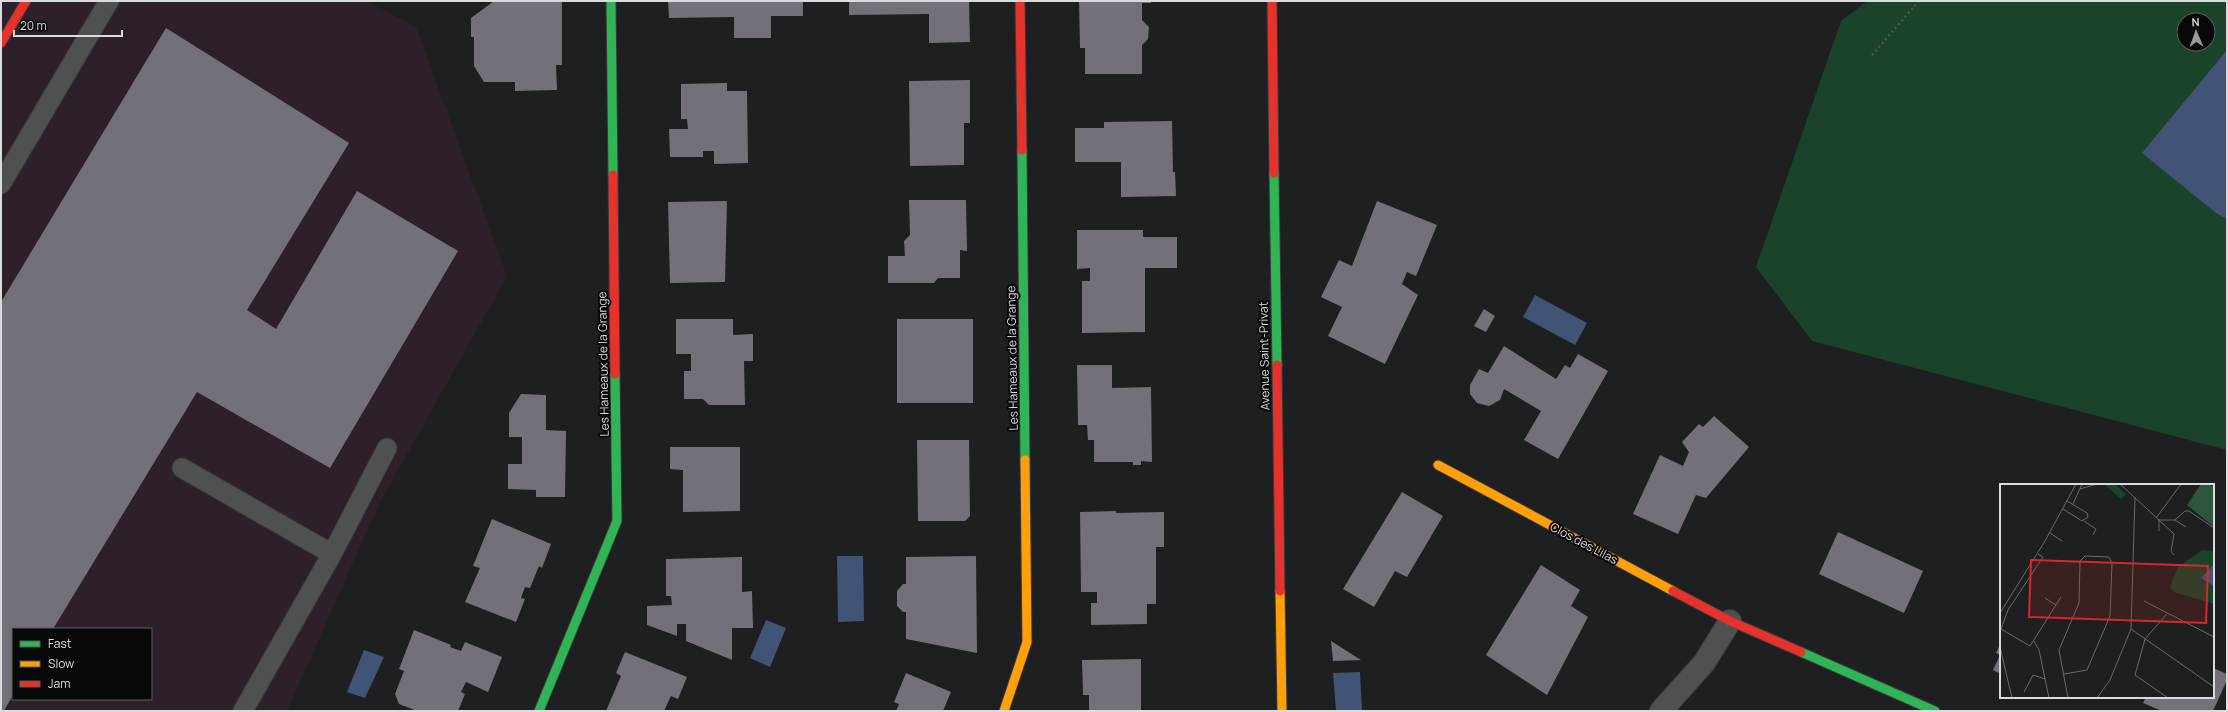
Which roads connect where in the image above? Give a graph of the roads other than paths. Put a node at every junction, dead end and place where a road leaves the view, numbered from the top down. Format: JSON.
{"nodes":[{"id":1,"x":26,"y":1,"type":"edge"},
{"id":2,"x":109,"y":1,"type":"edge"},
{"id":3,"x":611,"y":1,"type":"edge"},
{"id":4,"x":1020,"y":1,"type":"edge"},
{"id":5,"x":1272,"y":1,"type":"edge"},
{"id":6,"x":1,"y":43,"type":"edge"},
{"id":7,"x":1,"y":184,"type":"edge"},
{"id":8,"x":387,"y":448,"type":"dead end"},
{"id":9,"x":1438,"y":465,"type":"dead end"},
{"id":10,"x":182,"y":468,"type":"dead end"},
{"id":11,"x":332,"y":554,"type":"junction"},
{"id":12,"x":1730,"y":621,"type":"junction"},
{"id":13,"x":243,"y":711,"type":"edge"},
{"id":14,"x":539,"y":711,"type":"edge"},
{"id":15,"x":1004,"y":711,"type":"edge"},
{"id":16,"x":1282,"y":711,"type":"edge"},
{"id":17,"x":1661,"y":711,"type":"edge"},
{"id":18,"x":1936,"y":711,"type":"edge"}],
"edges":[{"from":1,"to":6,"type":"street"},
{"from":2,"to":7,"type":"lane"},
{"from":3,"to":14,"type":"street","name":"Les Hameaux de la Grange"},
{"from":4,"to":15,"type":"street","name":"Les Hameaux de la Grange"},
{"from":5,"to":16,"type":"street","name":"Avenue Saint-Privat"},
{"from":8,"to":11,"type":"lane"},
{"from":9,"to":12,"type":"street","name":"Clos des Lilas"},
{"from":10,"to":11,"type":"lane"},
{"from":11,"to":13,"type":"lane"},
{"from":12,"to":17,"type":"street"},
{"from":12,"to":18,"type":"street","name":"Clos des Lilas"}]}
